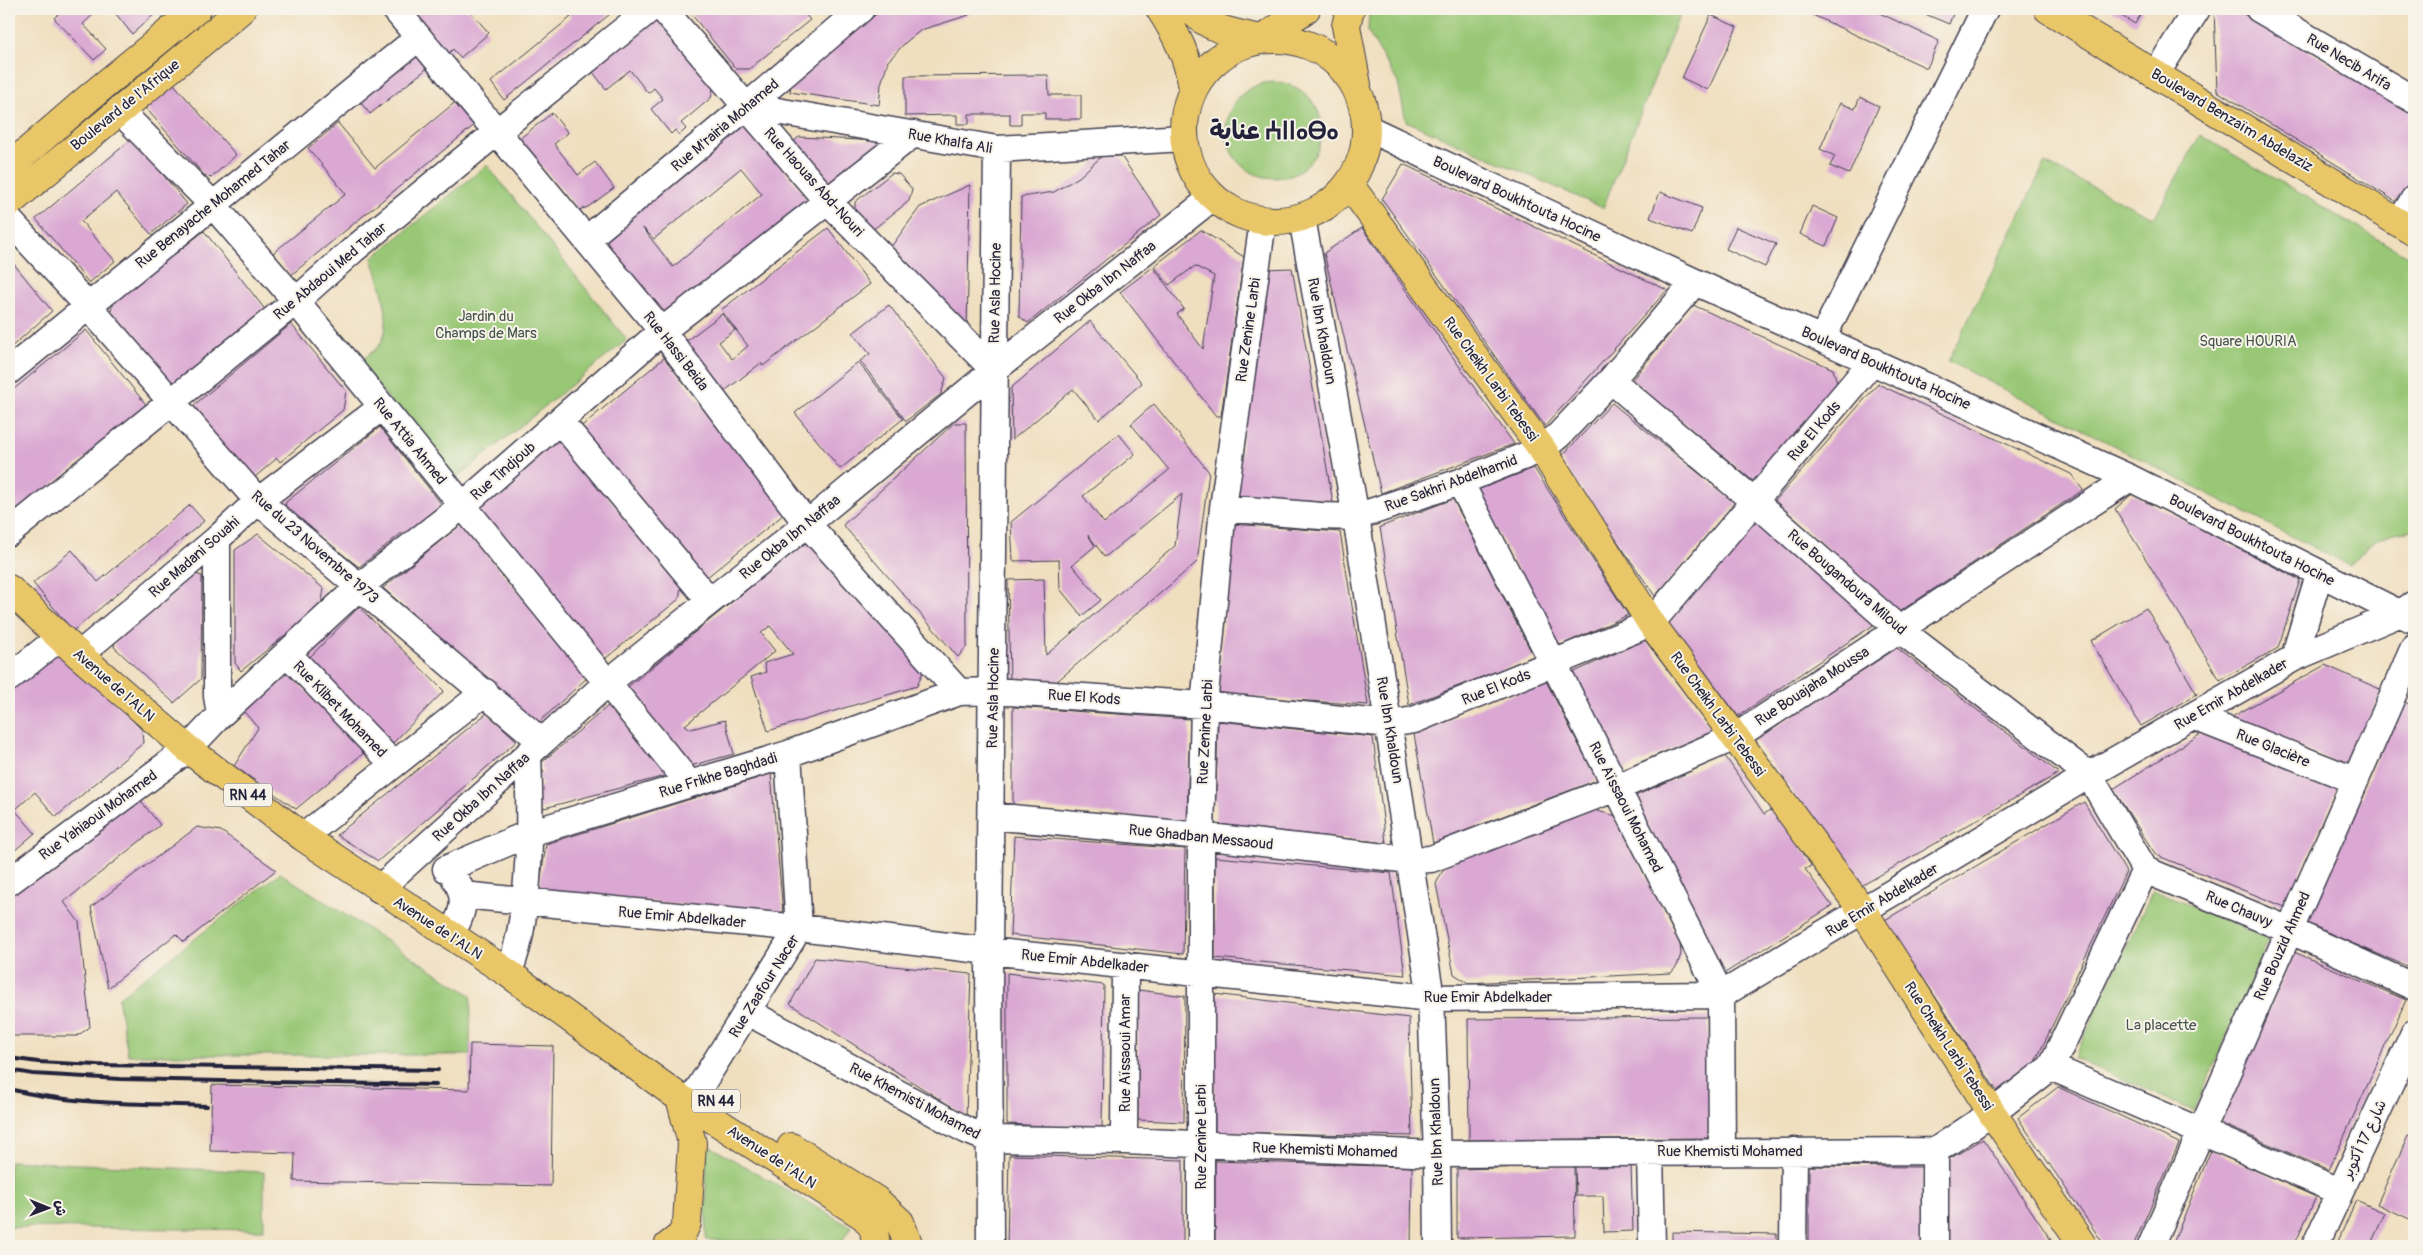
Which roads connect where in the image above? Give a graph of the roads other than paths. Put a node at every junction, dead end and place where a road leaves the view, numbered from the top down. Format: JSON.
{"nodes":[{"id":1,"x":197,"y":9,"type":"edge"},
{"id":2,"x":242,"y":9,"type":"edge"},
{"id":3,"x":395,"y":9,"type":"edge"},
{"id":4,"x":650,"y":9,"type":"edge"},
{"id":5,"x":663,"y":9,"type":"edge"},
{"id":6,"x":861,"y":9,"type":"edge"},
{"id":7,"x":1160,"y":9,"type":"edge"},
{"id":8,"x":1306,"y":9,"type":"edge"},
{"id":9,"x":1350,"y":9,"type":"edge"},
{"id":10,"x":1985,"y":9,"type":"edge"},
{"id":11,"x":2048,"y":9,"type":"edge"},
{"id":12,"x":2197,"y":9,"type":"edge"},
{"id":13,"x":2259,"y":9,"type":"edge"},
{"id":14,"x":1193,"y":11,"type":"edge"},
{"id":15,"x":418,"y":38,"type":"junction"},
{"id":16,"x":1262,"y":39,"type":"junction"},
{"id":17,"x":2156,"y":74,"type":"junction"},
{"id":18,"x":1193,"y":88,"type":"junction"},
{"id":19,"x":1358,"y":91,"type":"junction"},
{"id":20,"x":2414,"y":100,"type":"edge"},
{"id":21,"x":747,"y":106,"type":"junction"},
{"id":22,"x":119,"y":110,"type":"junction"},
{"id":23,"x":1367,"y":128,"type":"junction"},
{"id":24,"x":498,"y":131,"type":"junction"},
{"id":25,"x":913,"y":134,"type":"junction"},
{"id":26,"x":1184,"y":138,"type":"junction"},
{"id":27,"x":996,"y":149,"type":"junction"},
{"id":28,"x":9,"y":167,"type":"edge"},
{"id":29,"x":1349,"y":184,"type":"junction"},
{"id":30,"x":1213,"y":198,"type":"junction"},
{"id":31,"x":2414,"y":198,"type":"edge"},
{"id":32,"x":9,"y":202,"type":"edge"},
{"id":33,"x":827,"y":202,"type":"junction"},
{"id":34,"x":213,"y":205,"type":"junction"},
{"id":35,"x":1302,"y":218,"type":"junction"},
{"id":36,"x":9,"y":220,"type":"edge"},
{"id":37,"x":1263,"y":221,"type":"junction"},
{"id":38,"x":2407,"y":228,"type":"edge"},
{"id":39,"x":586,"y":239,"type":"junction"},
{"id":40,"x":1696,"y":282,"type":"junction"},
{"id":41,"x":296,"y":301,"type":"junction"},
{"id":42,"x":88,"y":306,"type":"junction"},
{"id":43,"x":662,"y":331,"type":"junction"},
{"id":44,"x":1822,"y":340,"type":"junction"},
{"id":45,"x":1873,"y":361,"type":"junction"},
{"id":46,"x":994,"y":370,"type":"junction"},
{"id":47,"x":9,"y":371,"type":"edge"},
{"id":48,"x":1610,"y":380,"type":"junction"},
{"id":49,"x":171,"y":401,"type":"junction"},
{"id":50,"x":382,"y":407,"type":"junction"},
{"id":51,"x":560,"y":421,"type":"junction"},
{"id":52,"x":1542,"y":449,"type":"junction"},
{"id":53,"x":2130,"y":478,"type":"junction"},
{"id":54,"x":1460,"y":482,"type":"junction"},
{"id":55,"x":258,"y":501,"type":"junction"},
{"id":56,"x":1755,"y":502,"type":"junction"},
{"id":57,"x":462,"y":506,"type":"junction"},
{"id":58,"x":1223,"y":508,"type":"junction"},
{"id":59,"x":1356,"y":517,"type":"junction"},
{"id":60,"x":807,"y":524,"type":"junction"},
{"id":61,"x":9,"y":533,"type":"edge"},
{"id":62,"x":217,"y":539,"type":"junction"},
{"id":63,"x":2318,"y":575,"type":"junction"},
{"id":64,"x":360,"y":586,"type":"junction"},
{"id":65,"x":9,"y":589,"type":"edge"},
{"id":66,"x":710,"y":601,"type":"junction"},
{"id":67,"x":2410,"y":613,"type":"edge"},
{"id":68,"x":1651,"y":624,"type":"junction"},
{"id":69,"x":1899,"y":628,"type":"junction"},
{"id":70,"x":60,"y":637,"type":"junction"},
{"id":71,"x":2414,"y":647,"type":"edge"},
{"id":72,"x":287,"y":653,"type":"junction"},
{"id":73,"x":79,"y":656,"type":"junction"},
{"id":74,"x":2294,"y":658,"type":"junction"},
{"id":75,"x":1554,"y":664,"type":"junction"},
{"id":76,"x":9,"y":678,"type":"edge"},
{"id":77,"x":606,"y":684,"type":"junction"},
{"id":78,"x":993,"y":691,"type":"junction"},
{"id":79,"x":485,"y":692,"type":"junction"},
{"id":80,"x":959,"y":692,"type":"junction"},
{"id":81,"x":1204,"y":705,"type":"junction"},
{"id":82,"x":220,"y":714,"type":"junction"},
{"id":83,"x":2192,"y":716,"type":"junction"},
{"id":84,"x":1390,"y":724,"type":"junction"},
{"id":85,"x":1735,"y":737,"type":"junction"},
{"id":86,"x":535,"y":748,"type":"junction"},
{"id":87,"x":188,"y":749,"type":"junction"},
{"id":88,"x":788,"y":754,"type":"junction"},
{"id":89,"x":394,"y":764,"type":"junction"},
{"id":90,"x":2089,"y":775,"type":"junction"},
{"id":91,"x":2354,"y":780,"type":"junction"},
{"id":92,"x":689,"y":783,"type":"junction"},
{"id":93,"x":1616,"y":788,"type":"junction"},
{"id":94,"x":991,"y":816,"type":"junction"},
{"id":95,"x":530,"y":834,"type":"junction"},
{"id":96,"x":1201,"y":836,"type":"junction"},
{"id":97,"x":303,"y":837,"type":"junction"},
{"id":98,"x":419,"y":854,"type":"junction"},
{"id":99,"x":1411,"y":860,"type":"junction"},
{"id":100,"x":446,"y":869,"type":"junction"},
{"id":101,"x":2145,"y":870,"type":"junction"},
{"id":102,"x":9,"y":882,"type":"edge"},
{"id":103,"x":379,"y":889,"type":"junction"},
{"id":104,"x":463,"y":895,"type":"junction"},
{"id":105,"x":525,"y":902,"type":"junction"},
{"id":106,"x":1863,"y":911,"type":"junction"},
{"id":107,"x":799,"y":928,"type":"junction"},
{"id":108,"x":2288,"y":930,"type":"junction"},
{"id":109,"x":450,"y":935,"type":"junction"},
{"id":110,"x":989,"y":951,"type":"junction"},
{"id":111,"x":1125,"y":965,"type":"junction"},
{"id":112,"x":512,"y":966,"type":"junction"},
{"id":113,"x":1201,"y":973,"type":"junction"},
{"id":114,"x":2414,"y":986,"type":"edge"},
{"id":115,"x":1720,"y":994,"type":"junction"},
{"id":116,"x":1431,"y":998,"type":"junction"},
{"id":117,"x":748,"y":1012,"type":"junction"},
{"id":118,"x":2414,"y":1033,"type":"edge"},
{"id":119,"x":2051,"y":1067,"type":"junction"},
{"id":120,"x":689,"y":1094,"type":"junction"},
{"id":121,"x":1992,"y":1113,"type":"junction"},
{"id":122,"x":2201,"y":1132,"type":"junction"},
{"id":123,"x":988,"y":1139,"type":"junction"},
{"id":124,"x":1124,"y":1141,"type":"junction"},
{"id":125,"x":1202,"y":1145,"type":"junction"},
{"id":126,"x":1722,"y":1151,"type":"junction"},
{"id":127,"x":1794,"y":1151,"type":"junction"},
{"id":128,"x":1935,"y":1151,"type":"junction"},
{"id":129,"x":1650,"y":1152,"type":"junction"},
{"id":130,"x":1437,"y":1154,"type":"junction"},
{"id":131,"x":2339,"y":1191,"type":"junction"},
{"id":132,"x":905,"y":1234,"type":"edge"},
{"id":133,"x":668,"y":1246,"type":"edge"},
{"id":134,"x":876,"y":1246,"type":"edge"},
{"id":135,"x":921,"y":1246,"type":"edge"},
{"id":136,"x":990,"y":1246,"type":"edge"},
{"id":137,"x":1201,"y":1246,"type":"edge"},
{"id":138,"x":1438,"y":1246,"type":"edge"},
{"id":139,"x":1652,"y":1246,"type":"edge"},
{"id":140,"x":1793,"y":1246,"type":"edge"},
{"id":141,"x":1935,"y":1246,"type":"edge"},
{"id":142,"x":2083,"y":1246,"type":"edge"},
{"id":143,"x":2151,"y":1246,"type":"edge"},
{"id":144,"x":2315,"y":1246,"type":"edge"}],
"edges":[{"from":1,"to":28,"type":"main road","name":"Boulevard de l'Afrique"},
{"from":2,"to":22,"type":"main road","name":"Boulevard de l'Afrique"},
{"from":3,"to":15,"type":"street","name":"Rue Hassi Beida"},
{"from":4,"to":24,"type":"street","name":"Rue Abdaoui Med Tahar"},
{"from":5,"to":21,"type":"street","name":"Rue Haouas Abd-Nouri"},
{"from":6,"to":21,"type":"street","name":"Rue M'rairia Mohamed"},
{"from":7,"to":18,"type":"main road"},
{"from":8,"to":16,"type":"main road"},
{"from":9,"to":19,"type":"main road"},
{"from":10,"to":44,"type":"street"},
{"from":11,"to":17,"type":"main road","name":"Boulevard Benzaïm Abdelaziz"},
{"from":12,"to":17,"type":"street"},
{"from":13,"to":20,"type":"street","name":"Rue Necib Arifa"},
{"from":14,"to":16,"type":"main road"},
{"from":15,"to":24,"type":"street","name":"Rue Hassi Beida"},
{"from":15,"to":34,"type":"street","name":"Rue Benayache Mohamed Tahar"},
{"from":16,"to":18,"type":"main road"},
{"from":16,"to":19,"type":"main road"},
{"from":17,"to":38,"type":"main road","name":"Boulevard Benzaïm Abdelaziz"},
{"from":18,"to":26,"type":"main road"},
{"from":19,"to":23,"type":"main road"},
{"from":21,"to":25,"type":"street","name":"Rue Khalfa Ali"},
{"from":21,"to":33,"type":"street","name":"Rue Haouas Abd-Nouri"},
{"from":21,"to":39,"type":"street","name":"Rue M'rairia Mohamed"},
{"from":22,"to":32,"type":"main road","name":"Boulevard de l'Afrique"},
{"from":22,"to":34,"type":"street","name":"Rue Attia Ahmed"},
{"from":23,"to":29,"type":"main road"},
{"from":23,"to":40,"type":"street","name":"Boulevard Boukhtouta Hocine"},
{"from":24,"to":39,"type":"street","name":"Rue Hassi Beida"},
{"from":24,"to":41,"type":"street","name":"Rue Abdaoui Med Tahar"},
{"from":25,"to":27,"type":"street","name":"Rue Khalfa Ali"},
{"from":25,"to":33,"type":"street","name":"Rue Tindjoub"},
{"from":26,"to":27,"type":"street","name":"Rue Khalfa Ali"},
{"from":26,"to":30,"type":"main road"},
{"from":27,"to":46,"type":"street","name":"Rue Asla Hocine"},
{"from":29,"to":35,"type":"main road"},
{"from":29,"to":52,"type":"main road","name":"Rue Cheikh Larbi Tebessi"},
{"from":30,"to":37,"type":"main road"},
{"from":30,"to":46,"type":"street","name":"Rue Okba Ibn Naffaa"},
{"from":31,"to":38,"type":"street"},
{"from":33,"to":43,"type":"street","name":"Rue Tindjoub"},
{"from":33,"to":46,"type":"street","name":"Rue Haouas Abd-Nouri"},
{"from":34,"to":41,"type":"street","name":"Rue Attia Ahmed"},
{"from":34,"to":42,"type":"street","name":"Rue Benayache Mohamed Tahar"},
{"from":35,"to":37,"type":"main road"},
{"from":35,"to":59,"type":"street","name":"Rue Ibn Khaldoun"},
{"from":36,"to":42,"type":"street","name":"Rue du 23 Novembre 1973"},
{"from":37,"to":58,"type":"street","name":"Rue Zenine Larbi"},
{"from":39,"to":43,"type":"street","name":"Rue Hassi Beida"},
{"from":40,"to":44,"type":"street","name":"Boulevard Boukhtouta Hocine"},
{"from":40,"to":48,"type":"street","name":"Rue Sakhri Abdelhamid"},
{"from":41,"to":49,"type":"street","name":"Rue Abdaoui Med Tahar"},
{"from":41,"to":50,"type":"street","name":"Rue Attia Ahmed"},
{"from":42,"to":47,"type":"street","name":"Rue Benayache Mohamed Tahar"},
{"from":42,"to":49,"type":"street","name":"Rue du 23 Novembre 1973"},
{"from":43,"to":51,"type":"street","name":"Rue Tindjoub"},
{"from":43,"to":60,"type":"street","name":"Rue Hassi Beida"},
{"from":44,"to":45,"type":"street","name":"Boulevard Boukhtouta Hocine"},
{"from":45,"to":53,"type":"street","name":"Boulevard Boukhtouta Hocine"},
{"from":45,"to":56,"type":"street","name":"Rue El Kods"},
{"from":46,"to":60,"type":"street","name":"Rue Okba Ibn Naffaa"},
{"from":46,"to":78,"type":"street","name":"Rue Asla Hocine"},
{"from":48,"to":52,"type":"street","name":"Rue Sakhri Abdelhamid"},
{"from":48,"to":56,"type":"street","name":"Rue Bougandoura Miloud"},
{"from":49,"to":55,"type":"street","name":"Rue du 23 Novembre 1973"},
{"from":49,"to":61,"type":"street","name":"Rue Abdaoui Med Tahar"},
{"from":50,"to":55,"type":"street","name":"Rue Madani Souahi"},
{"from":50,"to":57,"type":"street","name":"Rue Attia Ahmed"},
{"from":51,"to":57,"type":"street","name":"Rue Tindjoub"},
{"from":51,"to":66,"type":"street"},
{"from":52,"to":54,"type":"street","name":"Rue Sakhri Abdelhamid"},
{"from":52,"to":68,"type":"main road","name":"Rue Cheikh Larbi Tebessi"},
{"from":53,"to":63,"type":"street","name":"Boulevard Boukhtouta Hocine"},
{"from":53,"to":69,"type":"street","name":"Rue Bouajaha Moussa"},
{"from":54,"to":59,"type":"street","name":"Rue Sakhri Abdelhamid"},
{"from":54,"to":75,"type":"street","name":"Rue Aïssaoui Mohamed"},
{"from":55,"to":62,"type":"street","name":"Rue Madani Souahi"},
{"from":55,"to":64,"type":"street","name":"Rue du 23 Novembre 1973"},
{"from":56,"to":68,"type":"street","name":"Rue El Kods"},
{"from":56,"to":69,"type":"street","name":"Rue Bougandoura Miloud"},
{"from":57,"to":64,"type":"street","name":"Rue Tindjoub"},
{"from":57,"to":77,"type":"street","name":"Rue Attia Ahmed"},
{"from":58,"to":59,"type":"street","name":"Rue Sakhri Abdelhamid"},
{"from":58,"to":81,"type":"street","name":"Rue Zenine Larbi"},
{"from":59,"to":84,"type":"street","name":"Rue Ibn Khaldoun"},
{"from":60,"to":66,"type":"street","name":"Rue Okba Ibn Naffaa"},
{"from":60,"to":80,"type":"street","name":"Rue Hassi Beida"},
{"from":62,"to":73,"type":"street","name":"Rue Madani Souahi"},
{"from":62,"to":82,"type":"street"},
{"from":63,"to":67,"type":"street","name":"Boulevard Boukhtouta Hocine"},
{"from":63,"to":74,"type":"street"},
{"from":64,"to":72,"type":"street","name":"Rue Tindjoub"},
{"from":64,"to":79,"type":"street","name":"Rue du 23 Novembre 1973"},
{"from":65,"to":70,"type":"main road","name":"Avenue de l'ALN","number":"RN 44"},
{"from":66,"to":77,"type":"street","name":"Rue Okba Ibn Naffaa"},
{"from":67,"to":74,"type":"street","name":"Rue Emir Abdelkader"},
{"from":68,"to":75,"type":"street","name":"Rue El Kods"},
{"from":68,"to":85,"type":"main road","name":"Rue Cheikh Larbi Tebessi"},
{"from":69,"to":85,"type":"street","name":"Rue Bouajaha Moussa"},
{"from":69,"to":90,"type":"street","name":"Rue Bougandoura Miloud"},
{"from":70,"to":73,"type":"main road","name":"Avenue de l'ALN","number":"RN 44"},
{"from":70,"to":76,"type":"street"},
{"from":71,"to":91,"type":"street","name":"Rue Bouzid Ahmed"},
{"from":72,"to":82,"type":"street","name":"Rue Tindjoub"},
{"from":72,"to":89,"type":"street","name":"Rue Klibet Mohamed"},
{"from":73,"to":87,"type":"main road","name":"Avenue de l'ALN","number":"RN 44"},
{"from":74,"to":83,"type":"street","name":"Rue Emir Abdelkader"},
{"from":75,"to":84,"type":"street","name":"Rue El Kods"},
{"from":75,"to":93,"type":"street","name":"Rue Aïssaoui Mohamed"},
{"from":77,"to":86,"type":"street","name":"Rue Okba Ibn Naffaa"},
{"from":77,"to":92,"type":"street","name":"Rue Attia Ahmed"},
{"from":78,"to":80,"type":"street","name":"Rue Frikhe Baghdadi"},
{"from":78,"to":81,"type":"street","name":"Rue El Kods"},
{"from":78,"to":94,"type":"street","name":"Rue Asla Hocine"},
{"from":79,"to":86,"type":"street","name":"Rue du 23 Novembre 1973"},
{"from":79,"to":89,"type":"street","name":"Rue Klibet Mohamed"},
{"from":80,"to":88,"type":"street","name":"Rue Frikhe Baghdadi"},
{"from":81,"to":84,"type":"street","name":"Rue El Kods"},
{"from":81,"to":96,"type":"street","name":"Rue Zenine Larbi"},
{"from":82,"to":87,"type":"street","name":"Rue Tindjoub"},
{"from":83,"to":90,"type":"street","name":"Rue Emir Abdelkader"},
{"from":83,"to":91,"type":"street","name":"Rue Glacière"},
{"from":84,"to":99,"type":"street","name":"Rue Ibn Khaldoun"},
{"from":85,"to":93,"type":"street","name":"Rue Bouajaha Moussa"},
{"from":85,"to":106,"type":"main road","name":"Rue Cheikh Larbi Tebessi"},
{"from":86,"to":95,"type":"street"},
{"from":86,"to":98,"type":"street","name":"Rue Okba Ibn Naffaa"},
{"from":87,"to":97,"type":"main road","name":"Avenue de l'ALN","number":"RN 44"},
{"from":87,"to":102,"type":"street","name":"Rue Yahiaoui Mohamed"},
{"from":88,"to":92,"type":"street","name":"Rue Frikhe Baghdadi"},
{"from":88,"to":107,"type":"street","name":"Rue Zaafour Nacer"},
{"from":89,"to":97,"type":"street","name":"Rue Klibet Mohamed"},
{"from":90,"to":101,"type":"street"},
{"from":90,"to":106,"type":"street","name":"Rue Emir Abdelkader"},
{"from":91,"to":108,"type":"street","name":"Rue Bouzid Ahmed"},
{"from":92,"to":95,"type":"street","name":"Rue Frikhe Baghdadi"},
{"from":93,"to":99,"type":"street","name":"Rue Bouajaha Moussa"},
{"from":93,"to":115,"type":"street","name":"Rue Aïssaoui Mohamed"},
{"from":94,"to":96,"type":"street","name":"Rue Ghadban Messaoud"},
{"from":94,"to":110,"type":"street","name":"Rue Asla Hocine"},
{"from":95,"to":100,"type":"street","name":"Rue Frikhe Baghdadi"},
{"from":95,"to":105,"type":"street"},
{"from":96,"to":99,"type":"street","name":"Rue Ghadban Messaoud"},
{"from":96,"to":113,"type":"street","name":"Rue Zenine Larbi"},
{"from":97,"to":103,"type":"main road","name":"Avenue de l'ALN","number":"RN 44"},
{"from":98,"to":100,"type":"street"},
{"from":98,"to":103,"type":"street","name":"Rue Okba Ibn Naffaa"},
{"from":99,"to":116,"type":"street","name":"Rue Ibn Khaldoun"},
{"from":100,"to":104,"type":"street"},
{"from":101,"to":108,"type":"street","name":"Rue Chauvy"},
{"from":101,"to":119,"type":"street"},
{"from":103,"to":109,"type":"main road","name":"Avenue de l'ALN","number":"RN 44"},
{"from":104,"to":105,"type":"street","name":"Rue Emir Abdelkader"},
{"from":104,"to":109,"type":"street"},
{"from":105,"to":107,"type":"street","name":"Rue Emir Abdelkader"},
{"from":105,"to":112,"type":"street"},
{"from":106,"to":115,"type":"street","name":"Rue Emir Abdelkader"},
{"from":106,"to":121,"type":"main road","name":"Rue Cheikh Larbi Tebessi"},
{"from":107,"to":110,"type":"street","name":"Rue Emir Abdelkader"},
{"from":107,"to":117,"type":"street","name":"Rue Zaafour Nacer"},
{"from":108,"to":114,"type":"street","name":"Rue Chauvy"},
{"from":108,"to":122,"type":"street","name":"Rue Bouzid Ahmed"},
{"from":109,"to":112,"type":"main road","name":"Avenue de l'ALN","number":"RN 44"},
{"from":110,"to":111,"type":"street","name":"Rue Emir Abdelkader"},
{"from":110,"to":123,"type":"street","name":"Rue Asla Hocine"},
{"from":111,"to":113,"type":"street","name":"Rue Emir Abdelkader"},
{"from":111,"to":124,"type":"street","name":"Rue Aïssaoui Amar"},
{"from":112,"to":120,"type":"main road","name":"Avenue de l'ALN","number":"RN 44"},
{"from":113,"to":116,"type":"street","name":"Rue Emir Abdelkader"},
{"from":113,"to":125,"type":"street","name":"Rue Zenine Larbi"},
{"from":115,"to":116,"type":"street","name":"Rue Emir Abdelkader"},
{"from":115,"to":126,"type":"street","name":"Rue Aïssaoui Mohamed"},
{"from":116,"to":130,"type":"street","name":"Rue Ibn Khaldoun"},
{"from":117,"to":120,"type":"street","name":"Rue Zaafour Nacer"},
{"from":117,"to":123,"type":"street","name":"Rue Khemisti Mohamed"},
{"from":118,"to":131,"type":"street","name":"شارع 17 أكتوبر"},
{"from":119,"to":121,"type":"street"},
{"from":119,"to":122,"type":"street"},
{"from":120,"to":132,"type":"main road","name":"Avenue de l'ALN","number":"RN 44"},
{"from":120,"to":133,"type":"main road"},
{"from":120,"to":134,"type":"main road","name":"Avenue de l'ALN","number":"RN 44"},
{"from":121,"to":128,"type":"street"},
{"from":121,"to":142,"type":"main road","name":"Rue Cheikh Larbi Tebessi"},
{"from":122,"to":131,"type":"street"},
{"from":122,"to":143,"type":"street","name":"Rue Bouzid Ahmed"},
{"from":123,"to":124,"type":"street","name":"Rue Khemisti Mohamed"},
{"from":123,"to":136,"type":"street","name":"Rue Asla Hocine"},
{"from":124,"to":125,"type":"street","name":"Rue Khemisti Mohamed"},
{"from":125,"to":130,"type":"street","name":"Rue Khemisti Mohamed"},
{"from":125,"to":137,"type":"street","name":"Rue Zenine Larbi"},
{"from":126,"to":127,"type":"street","name":"Rue Khemisti Mohamed"},
{"from":126,"to":129,"type":"street","name":"Rue Khemisti Mohamed"},
{"from":127,"to":128,"type":"street","name":"Rue Khemisti Mohamed"},
{"from":127,"to":140,"type":"street"},
{"from":128,"to":141,"type":"street"},
{"from":129,"to":130,"type":"street","name":"Rue Khemisti Mohamed"},
{"from":129,"to":139,"type":"street"},
{"from":130,"to":138,"type":"street","name":"Rue Ibn Khaldoun"},
{"from":131,"to":144,"type":"street","name":"شارع 17 أكتوبر"},
{"from":132,"to":135,"type":"main road","name":"Avenue de l'ALN"}]}
